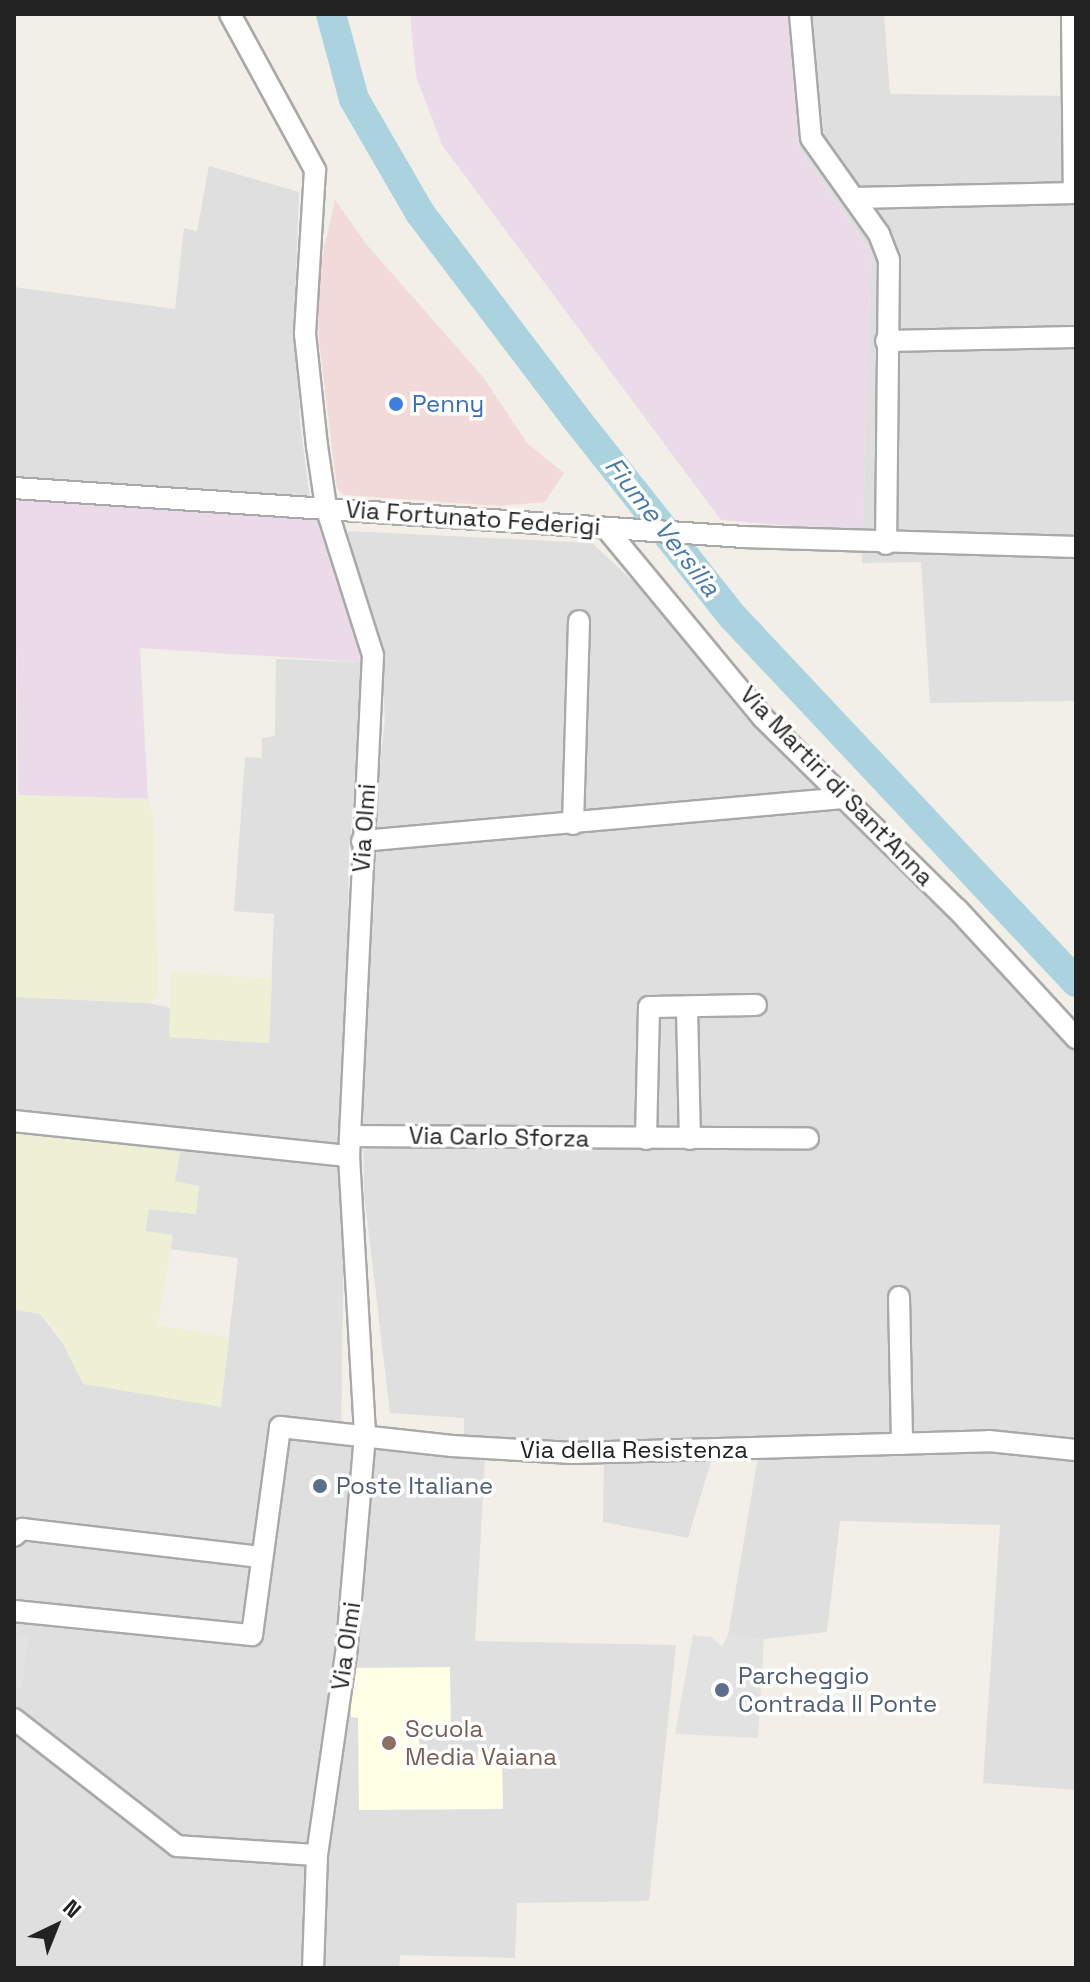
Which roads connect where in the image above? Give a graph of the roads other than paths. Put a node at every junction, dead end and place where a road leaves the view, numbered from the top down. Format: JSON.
{"nodes":[{"id":1,"x":230,"y":14,"type":"edge"},
{"id":2,"x":800,"y":14,"type":"edge"},
{"id":3,"x":1072,"y":14,"type":"edge"},
{"id":4,"x":1075,"y":193,"type":"edge"},
{"id":5,"x":854,"y":198,"type":"junction"},
{"id":6,"x":1076,"y":337,"type":"edge"},
{"id":7,"x":886,"y":341,"type":"junction"},
{"id":8,"x":14,"y":488,"type":"edge"},
{"id":9,"x":326,"y":507,"type":"junction"},
{"id":10,"x":606,"y":528,"type":"junction"},
{"id":11,"x":886,"y":544,"type":"junction"},
{"id":12,"x":1076,"y":547,"type":"edge"},
{"id":13,"x":579,"y":621,"type":"dead end"},
{"id":14,"x":844,"y":798,"type":"junction"},
{"id":15,"x":573,"y":824,"type":"junction"},
{"id":16,"x":362,"y":841,"type":"junction"},
{"id":17,"x":756,"y":1005,"type":"dead end"},
{"id":18,"x":687,"y":1009,"type":"junction"},
{"id":19,"x":1076,"y":1038,"type":"edge"},
{"id":20,"x":14,"y":1121,"type":"edge"},
{"id":21,"x":808,"y":1138,"type":"dead end"},
{"id":22,"x":646,"y":1139,"type":"junction"},
{"id":23,"x":690,"y":1139,"type":"junction"},
{"id":24,"x":350,"y":1146,"type":"junction"},
{"id":25,"x":899,"y":1297,"type":"dead end"},
{"id":26,"x":365,"y":1435,"type":"junction"},
{"id":27,"x":902,"y":1444,"type":"junction"},
{"id":28,"x":1076,"y":1450,"type":"edge"},
{"id":29,"x":14,"y":1536,"type":"edge"},
{"id":30,"x":262,"y":1557,"type":"junction"},
{"id":31,"x":14,"y":1611,"type":"edge"},
{"id":32,"x":14,"y":1719,"type":"edge"},
{"id":33,"x":317,"y":1855,"type":"junction"},
{"id":34,"x":313,"y":1968,"type":"edge"}],
"edges":[{"from":1,"to":9,"type":"street","name":"Via Olmi"},
{"from":2,"to":5,"type":"street"},
{"from":3,"to":4,"type":"street"},
{"from":4,"to":5,"type":"street"},
{"from":5,"to":7,"type":"street"},
{"from":6,"to":7,"type":"street"},
{"from":7,"to":11,"type":"street"},
{"from":8,"to":9,"type":"street","name":"Via Fortunato Federigi"},
{"from":9,"to":10,"type":"street","name":"Via Fortunato Federigi"},
{"from":9,"to":16,"type":"street","name":"Via Olmi"},
{"from":10,"to":11,"type":"street","name":"Via Fortunato Federigi"},
{"from":10,"to":14,"type":"street","name":"Via Martiri di Sant'Anna"},
{"from":11,"to":12,"type":"street","name":"Via Fortunato Federigi"},
{"from":13,"to":15,"type":"street"},
{"from":14,"to":15,"type":"street"},
{"from":14,"to":19,"type":"street","name":"Via Martiri di Sant'Anna"},
{"from":15,"to":16,"type":"street"},
{"from":16,"to":24,"type":"street","name":"Via Olmi"},
{"from":17,"to":18,"type":"street"},
{"from":18,"to":22,"type":"street"},
{"from":18,"to":23,"type":"street"},
{"from":20,"to":24,"type":"street"},
{"from":21,"to":23,"type":"street","name":"Via Carlo Sforza"},
{"from":22,"to":23,"type":"street","name":"Via Carlo Sforza"},
{"from":22,"to":24,"type":"street","name":"Via Carlo Sforza"},
{"from":24,"to":26,"type":"street","name":"Via Olmi"},
{"from":25,"to":27,"type":"street"},
{"from":26,"to":27,"type":"street","name":"Via della Resistenza"},
{"from":26,"to":30,"type":"street"},
{"from":26,"to":33,"type":"street","name":"Via Olmi"},
{"from":27,"to":28,"type":"street","name":"Via della Resistenza"},
{"from":29,"to":30,"type":"street"},
{"from":30,"to":31,"type":"street"},
{"from":32,"to":33,"type":"street"},
{"from":33,"to":34,"type":"street","name":"Via Olmi"}]}
